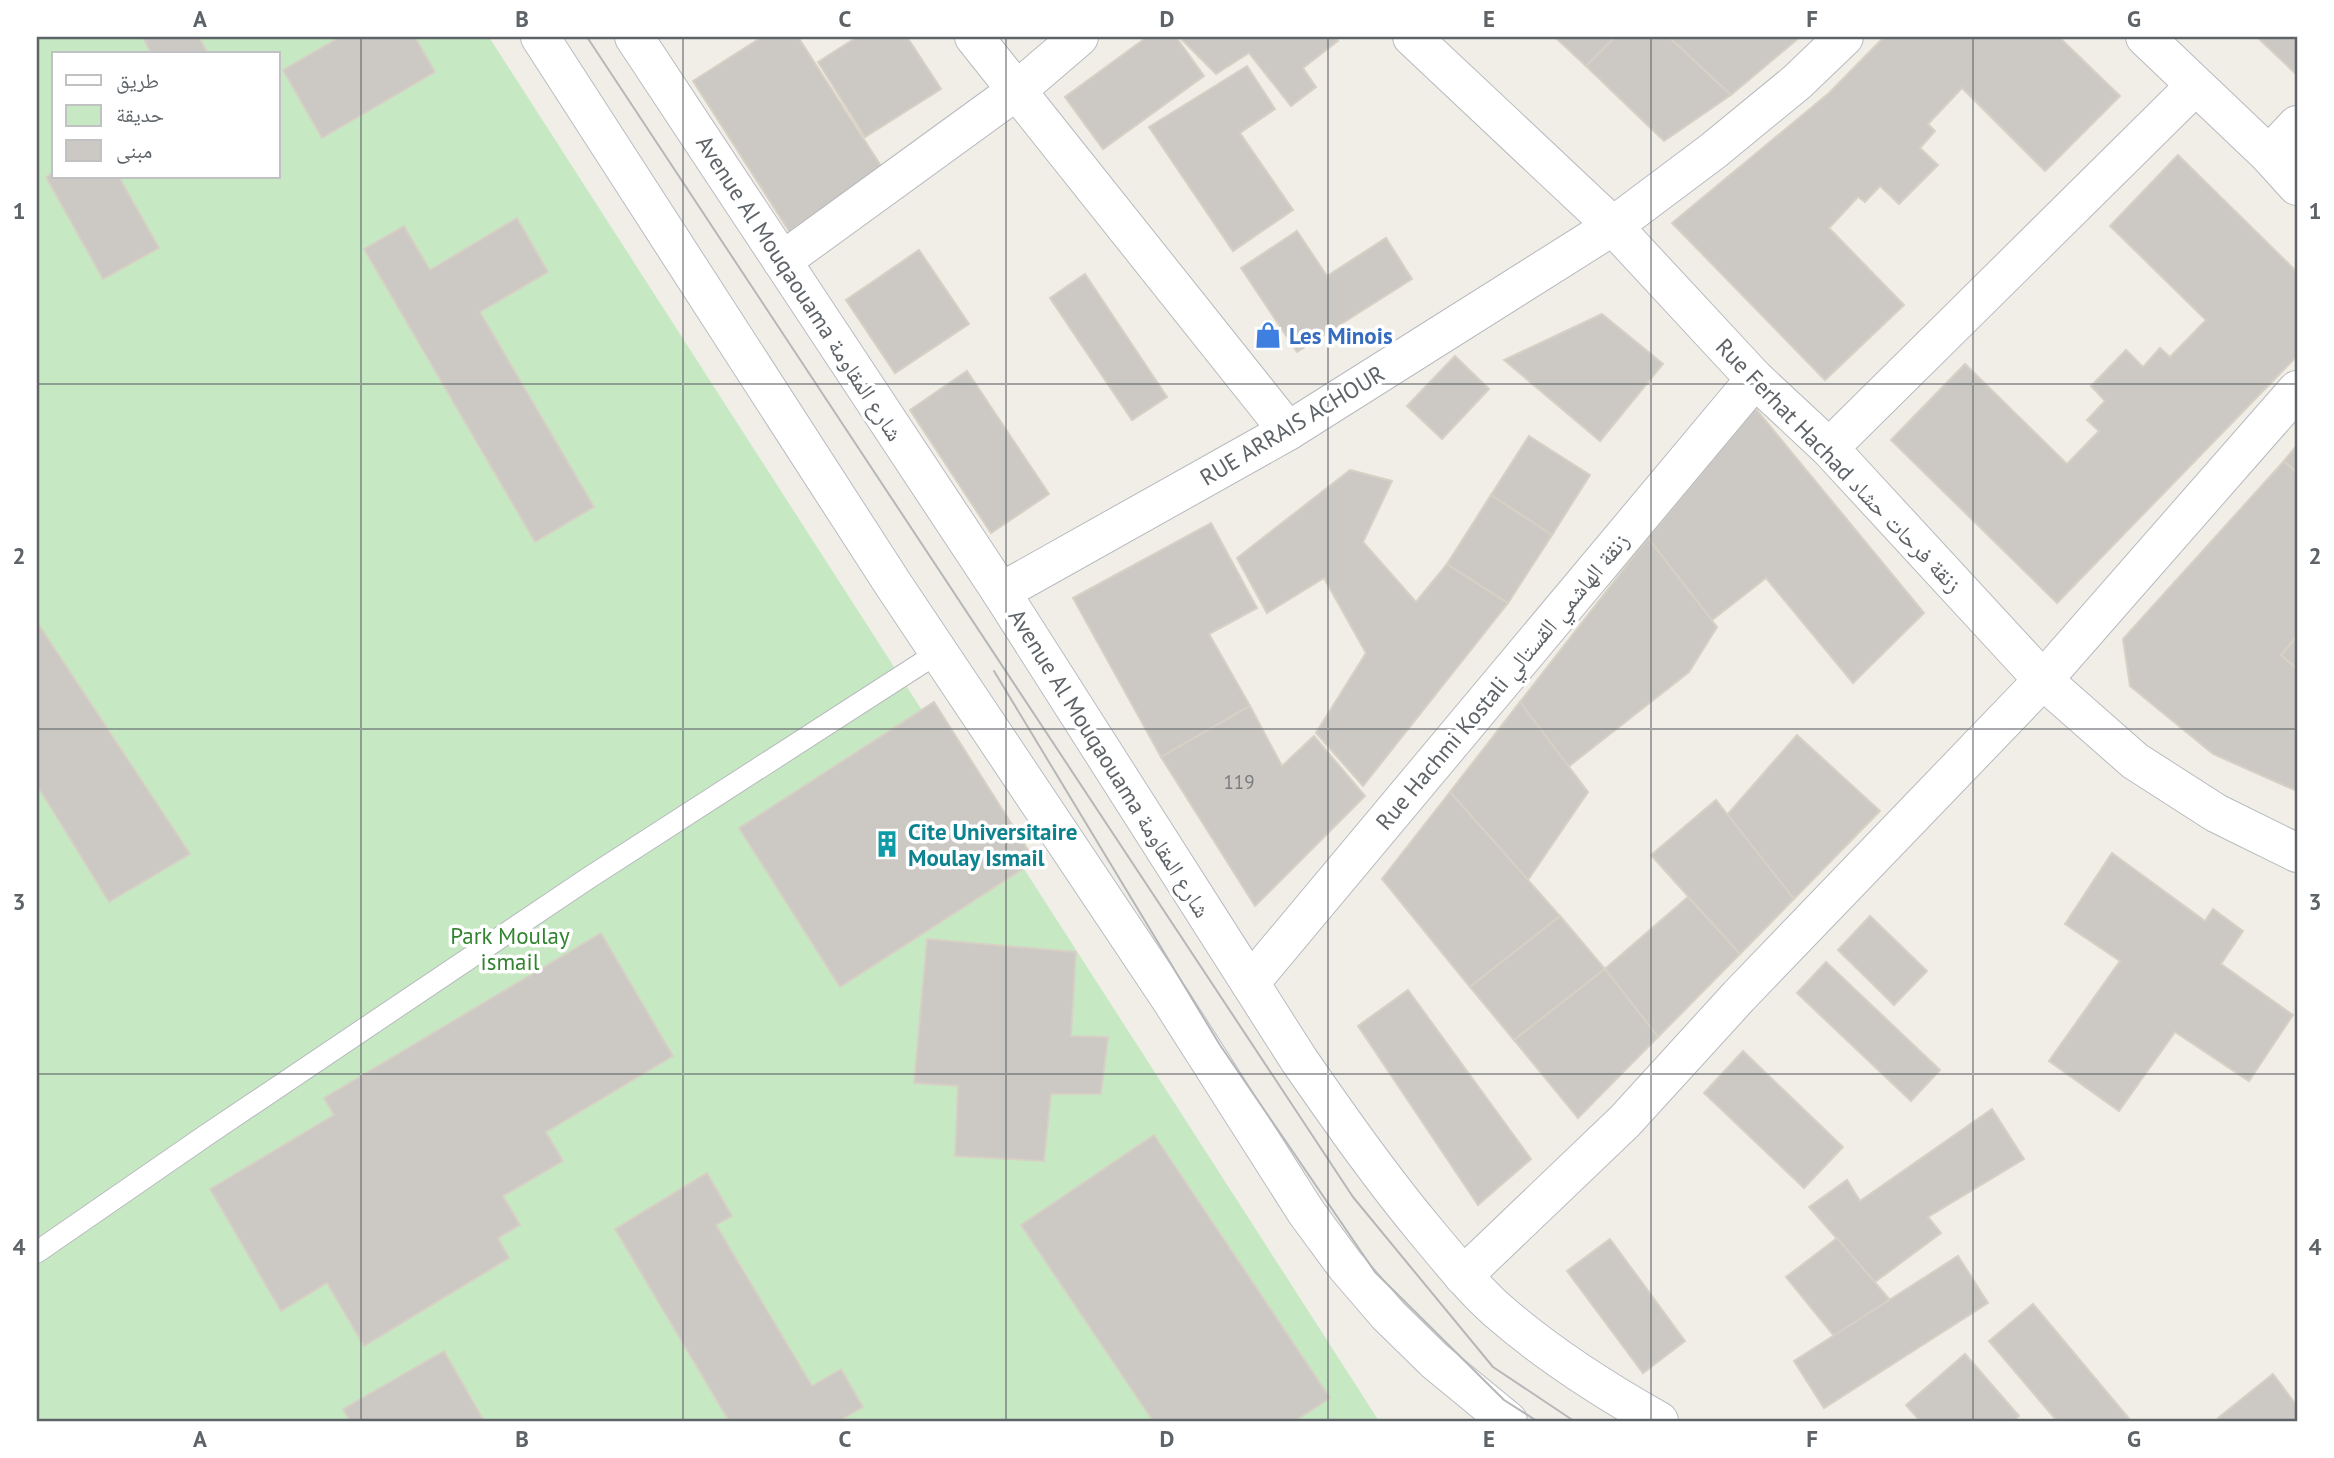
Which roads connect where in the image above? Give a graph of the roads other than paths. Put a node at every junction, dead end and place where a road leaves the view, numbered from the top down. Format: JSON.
{"nodes":[{"id":1,"x":540,"y":37,"type":"edge"},
{"id":2,"x":634,"y":37,"type":"edge"},
{"id":3,"x":974,"y":37,"type":"edge"},
{"id":4,"x":1079,"y":37,"type":"edge"},
{"id":5,"x":1412,"y":37,"type":"edge"},
{"id":6,"x":1844,"y":37,"type":"edge"},
{"id":7,"x":2145,"y":37,"type":"edge"},
{"id":8,"x":2195,"y":86,"type":"junction"},
{"id":9,"x":1016,"y":91,"type":"junction"},
{"id":10,"x":2297,"y":125,"type":"edge"},
{"id":11,"x":2269,"y":155,"type":"junction"},
{"id":12,"x":2297,"y":186,"type":"edge"},
{"id":13,"x":1613,"y":226,"type":"junction"},
{"id":14,"x":782,"y":261,"type":"junction"},
{"id":15,"x":1755,"y":379,"type":"junction"},
{"id":16,"x":2297,"y":390,"type":"edge"},
{"id":17,"x":1288,"y":431,"type":"junction"},
{"id":18,"x":1829,"y":448,"type":"junction"},
{"id":19,"x":1000,"y":592,"type":"junction"},
{"id":20,"x":939,"y":652,"type":"junction"},
{"id":21,"x":2043,"y":680,"type":"junction"},
{"id":22,"x":2297,"y":853,"type":"edge"},
{"id":23,"x":1250,"y":983,"type":"junction"},
{"id":24,"x":37,"y":1252,"type":"edge"},
{"id":25,"x":1463,"y":1276,"type":"junction"},
{"id":26,"x":1508,"y":1421,"type":"edge"},
{"id":27,"x":1659,"y":1421,"type":"edge"}],
"edges":[{"from":1,"to":20,"type":"street"},
{"from":2,"to":14,"type":"street","name":"Avenue Al Mouqaouama شارع المقاومة"},
{"from":3,"to":9,"type":"street"},
{"from":4,"to":9,"type":"street"},
{"from":5,"to":13,"type":"street","name":"Rue Ferhat Hachad زنقة فرحات حشاد"},
{"from":6,"to":13,"type":"street","name":"RUE ARRAIS ACHOUR"},
{"from":7,"to":8,"type":"street"},
{"from":8,"to":11,"type":"street"},
{"from":8,"to":18,"type":"street"},
{"from":9,"to":14,"type":"street"},
{"from":9,"to":17,"type":"street"},
{"from":10,"to":11,"type":"street"},
{"from":11,"to":12,"type":"street"},
{"from":13,"to":15,"type":"street","name":"Rue Ferhat Hachad زنقة فرحات حشاد"},
{"from":13,"to":17,"type":"street","name":"RUE ARRAIS ACHOUR"},
{"from":14,"to":19,"type":"street","name":"Avenue Al Mouqaouama شارع المقاومة"},
{"from":15,"to":18,"type":"street","name":"Rue Ferhat Hachad زنقة فرحات حشاد"},
{"from":15,"to":23,"type":"street","name":"Rue Hachmi Kostali زنقة الهاشمي القستالي"},
{"from":16,"to":21,"type":"street"},
{"from":17,"to":19,"type":"street","name":"RUE ARRAIS ACHOUR"},
{"from":18,"to":21,"type":"street","name":"Rue Ferhat Hachad زنقة فرحات حشاد"},
{"from":19,"to":23,"type":"street","name":"Avenue Al Mouqaouama شارع المقاومة"},
{"from":20,"to":24,"type":"lane"},
{"from":20,"to":26,"type":"street"},
{"from":21,"to":22,"type":"street","name":"Rue Ferhat Hachad زنقة فرحات حشاد"},
{"from":21,"to":25,"type":"street"},
{"from":23,"to":25,"type":"street","name":"Avenue Al Mouqaouama شارع المقاومة"},
{"from":25,"to":27,"type":"street","name":"Avenue Al Mouqaouama شارع المقاومة"}]}
